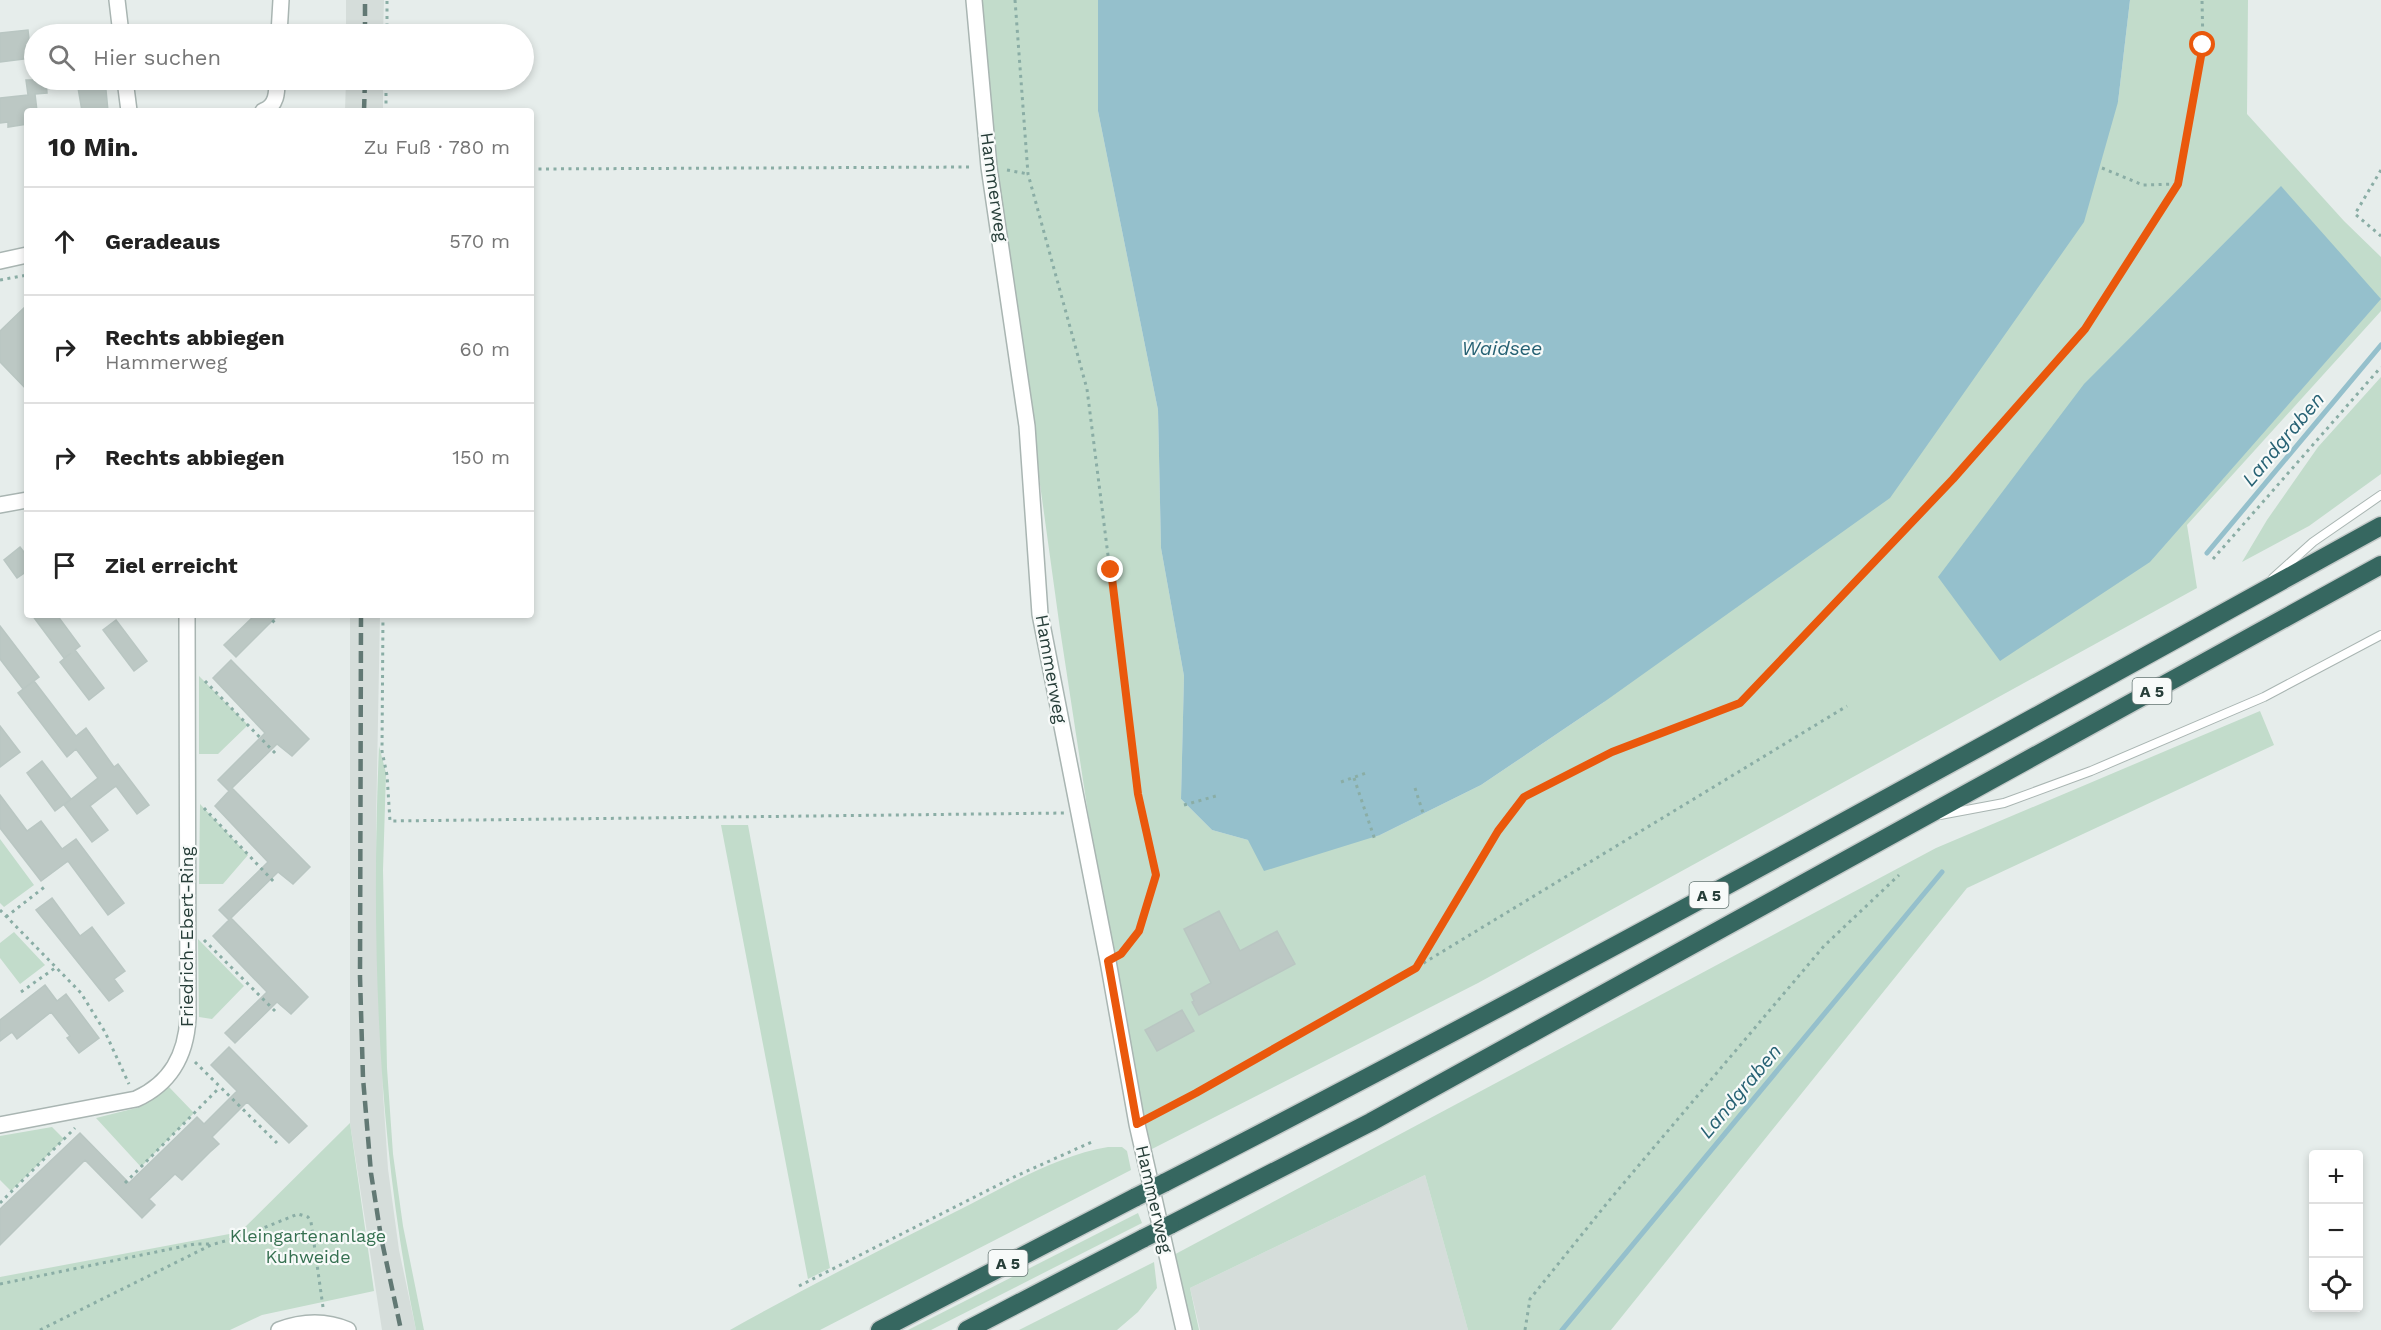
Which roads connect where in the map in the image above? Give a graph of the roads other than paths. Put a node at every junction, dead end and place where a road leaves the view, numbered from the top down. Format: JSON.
{"nodes":[{"id":1,"x":117,"y":0,"type":"edge"},
{"id":2,"x":281,"y":0,"type":"edge"},
{"id":3,"x":974,"y":0,"type":"edge"},
{"id":4,"x":120,"y":24,"type":"edge"},
{"id":5,"x":280,"y":24,"type":"edge"},
{"id":6,"x":126,"y":90,"type":"edge"},
{"id":7,"x":277,"y":90,"type":"edge"},
{"id":8,"x":129,"y":108,"type":"edge"},
{"id":9,"x":271,"y":108,"type":"edge"},
{"id":10,"x":24,"y":256,"type":"edge"},
{"id":11,"x":0,"y":261,"type":"edge"},
{"id":12,"x":2381,"y":495,"type":"edge"},
{"id":13,"x":24,"y":501,"type":"edge"},
{"id":14,"x":0,"y":505,"type":"edge"},
{"id":15,"x":2381,"y":526,"type":"edge"},
{"id":16,"x":2381,"y":565,"type":"edge"},
{"id":17,"x":2249,"y":599,"type":"junction"},
{"id":18,"x":187,"y":618,"type":"edge"},
{"id":19,"x":2381,"y":635,"type":"edge"},
{"id":20,"x":1923,"y":818,"type":"junction"},
{"id":21,"x":0,"y":1125,"type":"edge"},
{"id":22,"x":279,"y":1330,"type":"edge"},
{"id":23,"x":348,"y":1330,"type":"edge"},
{"id":24,"x":880,"y":1330,"type":"edge"},
{"id":25,"x":967,"y":1330,"type":"edge"},
{"id":26,"x":1184,"y":1330,"type":"edge"}],
"edges":[{"from":1,"to":4,"type":"street"},
{"from":2,"to":5,"type":"street"},
{"from":3,"to":26,"type":"street","name":"Hammerweg"},
{"from":6,"to":8,"type":"street"},
{"from":7,"to":9,"type":"street"},
{"from":10,"to":11,"type":"street"},
{"from":12,"to":17,"type":"lane"},
{"from":13,"to":14,"type":"street"},
{"from":15,"to":17,"type":"highway","number":"A 5"},
{"from":16,"to":20,"type":"highway","number":"A 5"},
{"from":17,"to":24,"type":"highway","number":"A 5","bridge":true},
{"from":18,"to":21,"type":"street","name":"Friedrich-Ebert-Ring"},
{"from":19,"to":20,"type":"lane"},
{"from":20,"to":25,"type":"highway","number":"A 5","bridge":true},
{"from":22,"to":23,"type":"street"}]}
